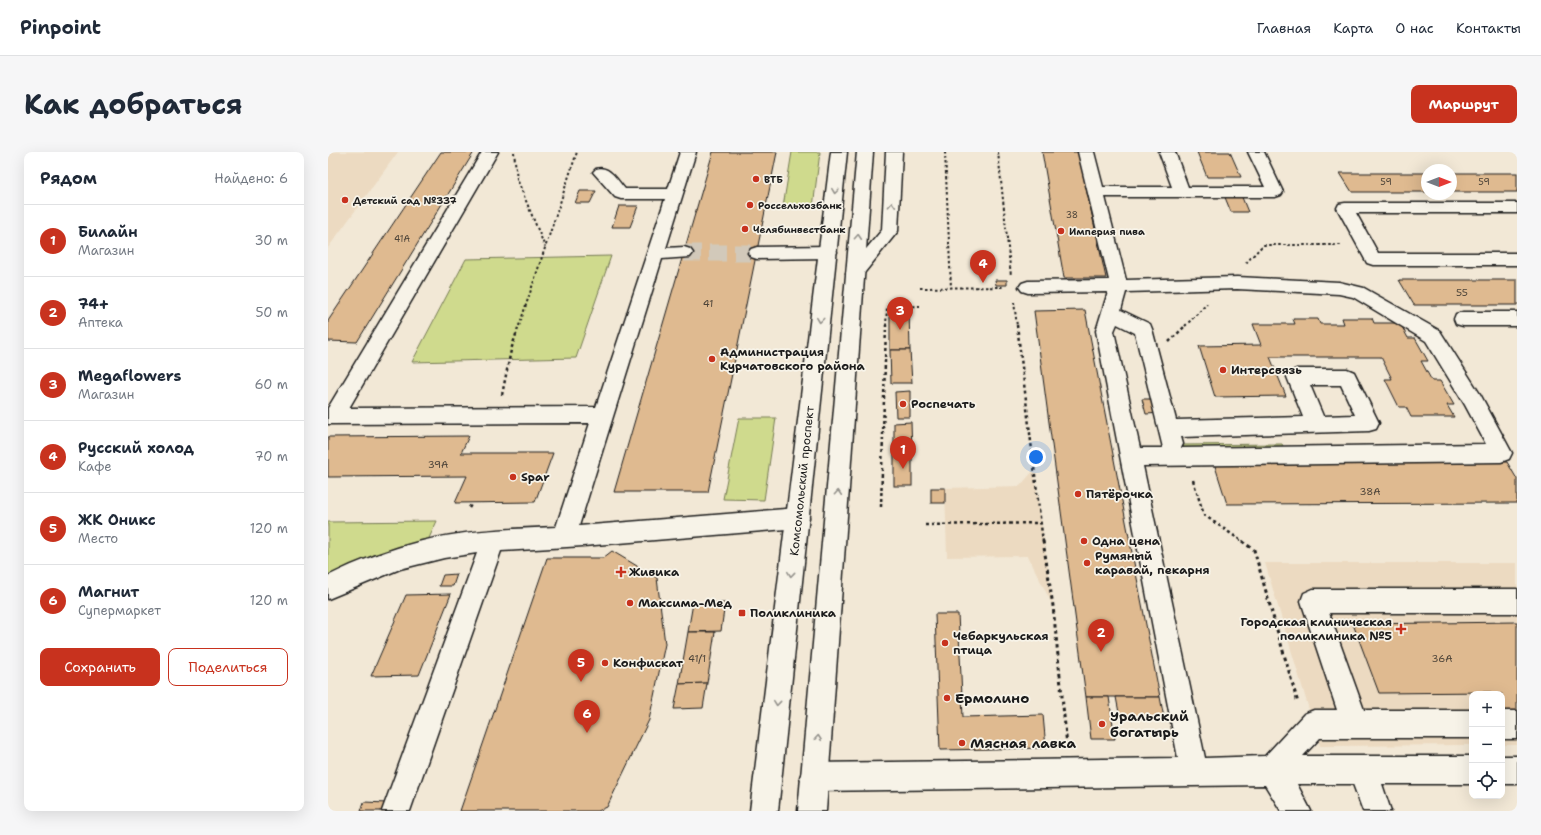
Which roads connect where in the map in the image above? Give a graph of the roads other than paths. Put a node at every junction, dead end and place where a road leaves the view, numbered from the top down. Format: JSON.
{"nodes":[{"id":1,"x":490,"y":152,"type":"edge"},
{"id":2,"x":688,"y":152,"type":"edge"},
{"id":3,"x":839,"y":152,"type":"edge"},
{"id":4,"x":865,"y":152,"type":"edge"},
{"id":5,"x":894,"y":152,"type":"edge"},
{"id":6,"x":1086,"y":152,"type":"edge"},
{"id":7,"x":1167,"y":152,"type":"edge"},
{"id":8,"x":1256,"y":152,"type":"edge"},
{"id":9,"x":601,"y":172,"type":"dead end"},
{"id":10,"x":1096,"y":192,"type":"junction"},
{"id":11,"x":1182,"y":192,"type":"junction"},
{"id":12,"x":674,"y":194,"type":"junction"},
{"id":13,"x":1517,"y":208,"type":"edge"},
{"id":14,"x":828,"y":252,"type":"junction"},
{"id":15,"x":684,"y":253,"type":"tunnel mouth"},
{"id":16,"x":757,"y":253,"type":"tunnel mouth"},
{"id":17,"x":655,"y":254,"type":"junction"},
{"id":18,"x":1517,"y":259,"type":"edge"},
{"id":19,"x":855,"y":273,"type":"junction"},
{"id":20,"x":1119,"y":286,"type":"junction"},
{"id":21,"x":1021,"y":291,"type":"road end"},
{"id":22,"x":1111,"y":313,"type":"junction"},
{"id":23,"x":1463,"y":319,"type":"dead end"},
{"id":24,"x":1517,"y":319,"type":"edge"},
{"id":25,"x":603,"y":415,"type":"junction"},
{"id":26,"x":331,"y":416,"type":"edge"},
{"id":27,"x":1316,"y":424,"type":"dead end"},
{"id":28,"x":1168,"y":429,"type":"junction"},
{"id":29,"x":1180,"y":456,"type":"junction"},
{"id":30,"x":1131,"y":457,"type":"junction"},
{"id":31,"x":798,"y":518,"type":"junction"},
{"id":32,"x":564,"y":537,"type":"junction"},
{"id":33,"x":493,"y":540,"type":"junction"},
{"id":34,"x":328,"y":588,"type":"edge"},
{"id":35,"x":1517,"y":600,"type":"edge"},
{"id":36,"x":1355,"y":724,"type":"junction"},
{"id":37,"x":1469,"y":724,"type":"edge"},
{"id":38,"x":1505,"y":724,"type":"edge"},
{"id":39,"x":1517,"y":725,"type":"edge"},
{"id":40,"x":1272,"y":769,"type":"junction"},
{"id":41,"x":1469,"y":770,"type":"edge"},
{"id":42,"x":1505,"y":770,"type":"edge"},
{"id":43,"x":1517,"y":770,"type":"edge"},
{"id":44,"x":1363,"y":771,"type":"junction"},
{"id":45,"x":1194,"y":772,"type":"junction"},
{"id":46,"x":814,"y":777,"type":"junction"},
{"id":47,"x":396,"y":811,"type":"edge"},
{"id":48,"x":764,"y":811,"type":"edge"},
{"id":49,"x":812,"y":811,"type":"edge"},
{"id":50,"x":1297,"y":811,"type":"edge"},
{"id":51,"x":1377,"y":811,"type":"edge"}],
"edges":[{"from":1,"to":26,"type":"main road"},
{"from":2,"to":12,"type":"main road"},
{"from":3,"to":14,"type":"main road","name":"Комсомольский проспект","one_way":true},
{"from":19,"to":4,"type":"main road","one_way":true},
{"from":19,"to":5,"type":"main road","one_way":true},
{"from":6,"to":10,"type":"main road"},
{"from":7,"to":11,"type":"main road"},
{"from":8,"to":11,"type":"main road"},
{"from":9,"to":12,"type":"main road"},
{"from":10,"to":11,"type":"main road"},
{"from":10,"to":20,"type":"main road"},
{"from":12,"to":17,"type":"main road"},
{"from":13,"to":18,"type":"main road"},
{"from":14,"to":16,"type":"main road"},
{"from":14,"to":31,"type":"main road","name":"Комсомольский проспект","one_way":true},
{"from":15,"to":17,"type":"main road"},
{"from":17,"to":25,"type":"main road"},
{"from":46,"to":19,"type":"main road","one_way":true},
{"from":20,"to":21,"type":"main road"},
{"from":20,"to":22,"type":"main road"},
{"from":20,"to":29,"type":"main road"},
{"from":22,"to":28,"type":"main road"},
{"from":22,"to":30,"type":"main road"},
{"from":23,"to":24,"type":"main road"},
{"from":25,"to":26,"type":"main road"},
{"from":25,"to":32,"type":"main road"},
{"from":27,"to":28,"type":"main road"},
{"from":28,"to":29,"type":"main road"},
{"from":29,"to":30,"type":"main road"},
{"from":30,"to":45,"type":"main road"},
{"from":31,"to":32,"type":"main road"},
{"from":31,"to":48,"type":"main road","name":"Комсомольский проспект","one_way":true},
{"from":32,"to":33,"type":"main road"},
{"from":33,"to":34,"type":"main road"},
{"from":33,"to":47,"type":"main road"},
{"from":35,"to":36,"type":"main road"},
{"from":36,"to":37,"type":"main road"},
{"from":36,"to":40,"type":"main road"},
{"from":38,"to":39,"type":"main road"},
{"from":40,"to":44,"type":"main road"},
{"from":40,"to":45,"type":"main road"},
{"from":40,"to":50,"type":"main road"},
{"from":41,"to":44,"type":"main road"},
{"from":42,"to":43,"type":"main road"},
{"from":44,"to":51,"type":"main road"},
{"from":45,"to":46,"type":"main road"},
{"from":46,"to":49,"type":"main road"}]}
